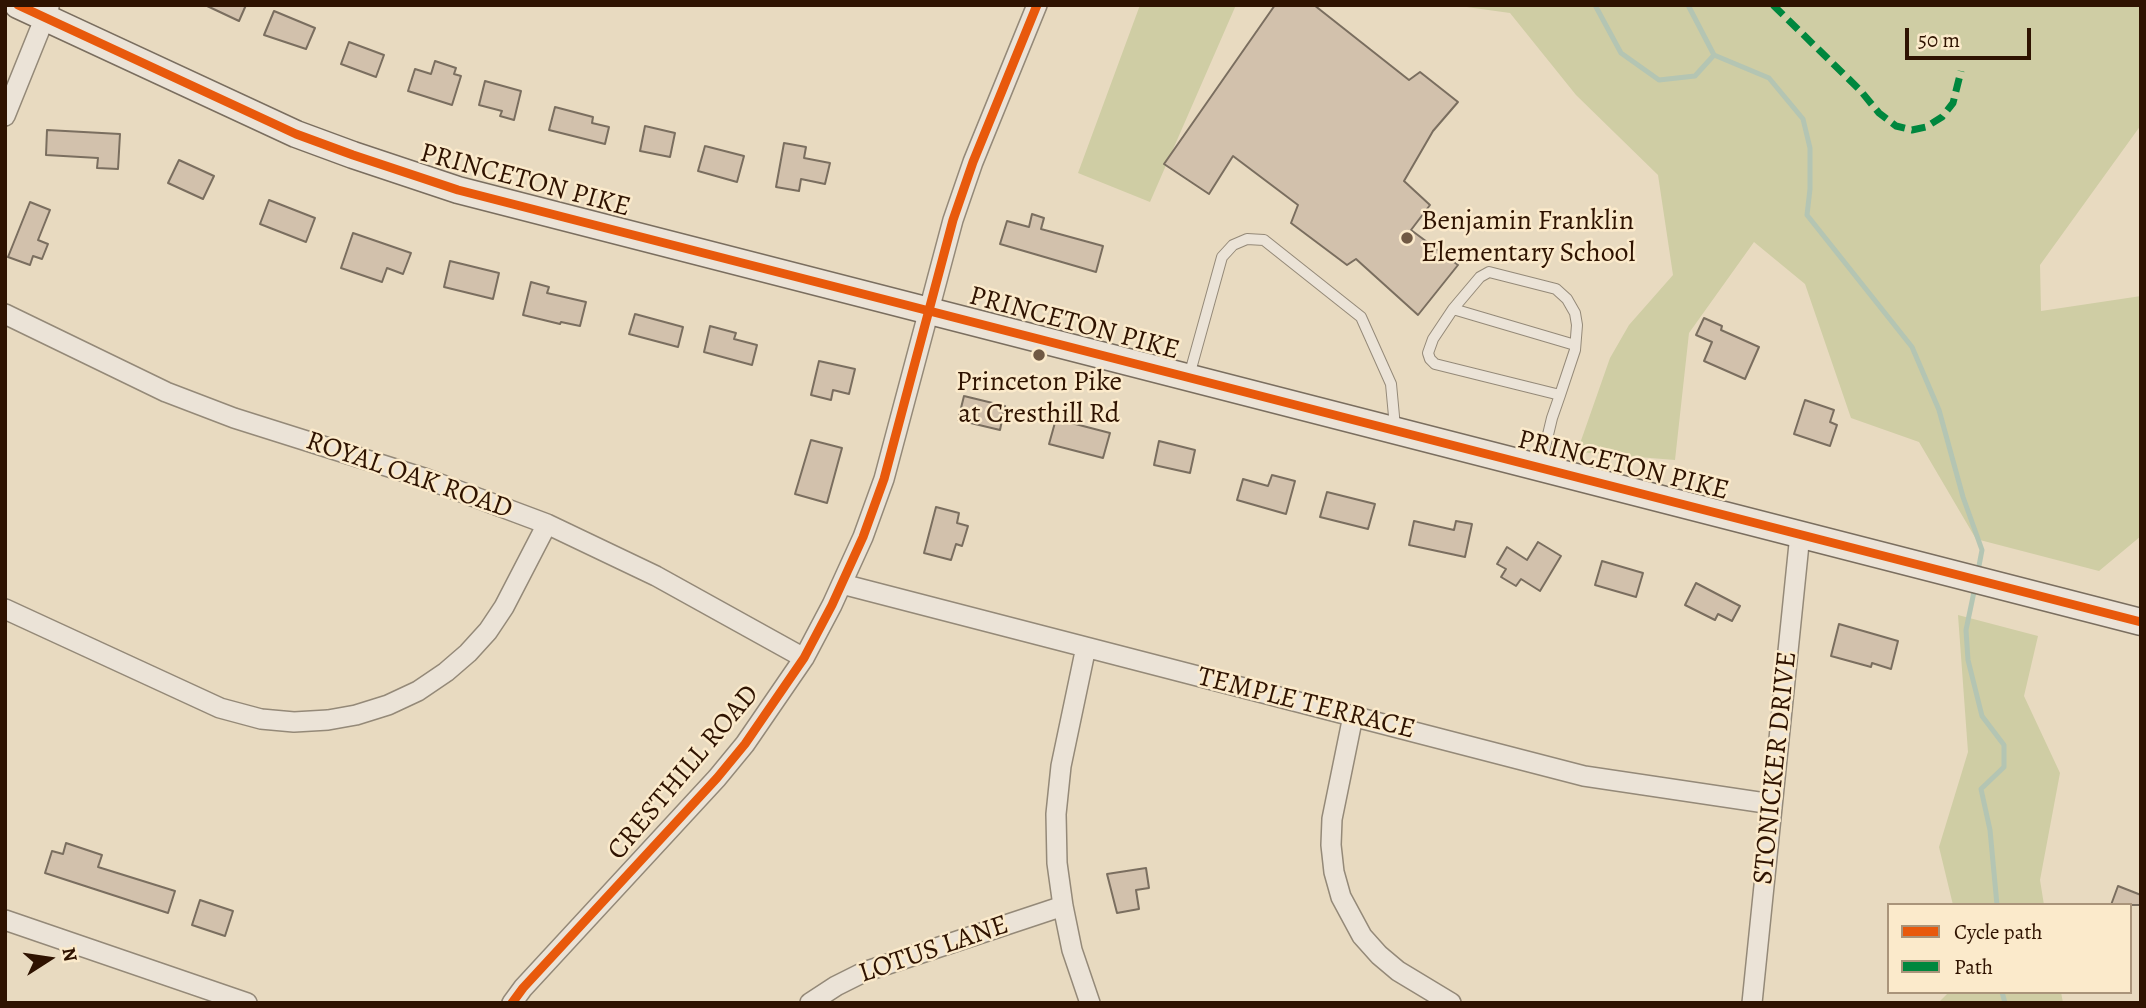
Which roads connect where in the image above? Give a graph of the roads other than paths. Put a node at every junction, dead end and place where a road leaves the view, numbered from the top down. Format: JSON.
{"nodes":[{"id":1,"x":18,"y":5,"type":"edge"},
{"id":2,"x":1035,"y":6,"type":"edge"},
{"id":3,"x":47,"y":11,"type":"edge"},
{"id":4,"x":5,"y":116,"type":"edge"},
{"id":5,"x":1453,"y":309,"type":"junction"},
{"id":6,"x":929,"y":310,"type":"junction"},
{"id":7,"x":5,"y":314,"type":"edge"},
{"id":8,"x":1575,"y":345,"type":"junction"},
{"id":9,"x":1189,"y":377,"type":"junction"},
{"id":10,"x":1560,"y":395,"type":"junction"},
{"id":11,"x":1395,"y":431,"type":"junction"},
{"id":12,"x":1540,"y":468,"type":"junction"},
{"id":13,"x":547,"y":524,"type":"junction"},
{"id":14,"x":1800,"y":534,"type":"junction"},
{"id":15,"x":842,"y":584,"type":"junction"},
{"id":16,"x":5,"y":609,"type":"edge"},
{"id":17,"x":2141,"y":622,"type":"edge"},
{"id":18,"x":1086,"y":648,"type":"junction"},
{"id":19,"x":804,"y":658,"type":"junction"},
{"id":20,"x":1353,"y":716,"type":"junction"},
{"id":21,"x":1772,"y":804,"type":"junction"},
{"id":22,"x":1063,"y":906,"type":"junction"},
{"id":23,"x":6,"y":922,"type":"edge"},
{"id":24,"x":247,"y":1003,"type":"edge"},
{"id":25,"x":512,"y":1003,"type":"edge"},
{"id":26,"x":810,"y":1003,"type":"edge"},
{"id":27,"x":1090,"y":1003,"type":"edge"},
{"id":28,"x":1451,"y":1003,"type":"edge"},
{"id":29,"x":1752,"y":1003,"type":"edge"}],
"edges":[{"from":1,"to":3,"type":"main road","name":"PRINCETON PIKE"},
{"from":2,"to":6,"type":"street","name":"CRESTHILL ROAD"},
{"from":3,"to":4,"type":"street"},
{"from":3,"to":6,"type":"main road","name":"PRINCETON PIKE"},
{"from":5,"to":8,"type":"lane"},
{"from":5,"to":8,"type":"lane"},
{"from":5,"to":10,"type":"lane"},
{"from":6,"to":9,"type":"main road","name":"PRINCETON PIKE"},
{"from":6,"to":15,"type":"street","name":"CRESTHILL ROAD"},
{"from":7,"to":13,"type":"street","name":"ROYAL OAK ROAD"},
{"from":8,"to":10,"type":"lane"},
{"from":9,"to":11,"type":"main road","name":"PRINCETON PIKE"},
{"from":9,"to":11,"type":"lane"},
{"from":10,"to":12,"type":"lane"},
{"from":11,"to":12,"type":"main road","name":"PRINCETON PIKE"},
{"from":12,"to":14,"type":"main road","name":"PRINCETON PIKE"},
{"from":13,"to":16,"type":"street"},
{"from":13,"to":19,"type":"street","name":"ROYAL OAK ROAD"},
{"from":14,"to":17,"type":"main road","name":"PRINCETON PIKE"},
{"from":14,"to":21,"type":"street","name":"STONICKER DRIVE"},
{"from":15,"to":18,"type":"street","name":"TEMPLE TERRACE"},
{"from":15,"to":19,"type":"street","name":"CRESTHILL ROAD"},
{"from":18,"to":20,"type":"street","name":"TEMPLE TERRACE"},
{"from":18,"to":22,"type":"street"},
{"from":19,"to":25,"type":"street","name":"CRESTHILL ROAD"},
{"from":20,"to":21,"type":"street","name":"TEMPLE TERRACE"},
{"from":20,"to":28,"type":"street"},
{"from":21,"to":29,"type":"street","name":"STONICKER DRIVE"},
{"from":22,"to":26,"type":"street","name":"LOTUS LANE"},
{"from":22,"to":27,"type":"street"},
{"from":23,"to":24,"type":"street"}]}
